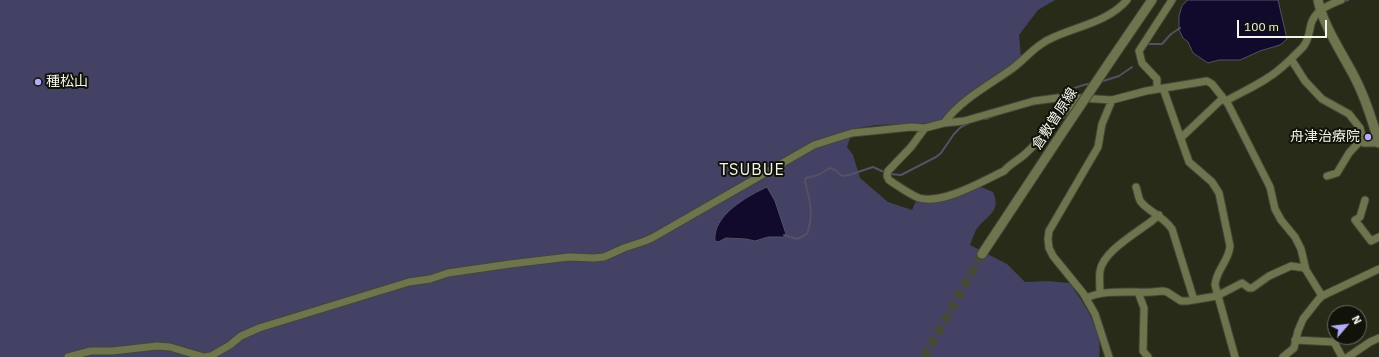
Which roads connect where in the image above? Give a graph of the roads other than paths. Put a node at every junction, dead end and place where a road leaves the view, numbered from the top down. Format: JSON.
{"nodes":[{"id":1,"x":1127,"y":0,"type":"edge"},
{"id":2,"x":1152,"y":0,"type":"edge"},
{"id":3,"x":1172,"y":0,"type":"edge"},
{"id":4,"x":1318,"y":0,"type":"edge"},
{"id":5,"x":1341,"y":0,"type":"edge"},
{"id":6,"x":1321,"y":10,"type":"junction"},
{"id":7,"x":1291,"y":60,"type":"junction"},
{"id":8,"x":1160,"y":89,"type":"junction"},
{"id":9,"x":1077,"y":98,"type":"junction"},
{"id":10,"x":1224,"y":99,"type":"junction"},
{"id":11,"x":1112,"y":100,"type":"junction"},
{"id":12,"x":944,"y":123,"type":"junction"},
{"id":13,"x":1376,"y":123,"type":"edge"},
{"id":14,"x":925,"y":128,"type":"junction"},
{"id":15,"x":1180,"y":137,"type":"junction"},
{"id":16,"x":1362,"y":139,"type":"junction"},
{"id":17,"x":1379,"y":143,"type":"edge"},
{"id":18,"x":1327,"y":176,"type":"dead end"},
{"id":19,"x":1136,"y":187,"type":"dead end"},
{"id":20,"x":1365,"y":200,"type":"dead end"},
{"id":21,"x":1159,"y":215,"type":"junction"},
{"id":22,"x":1379,"y":237,"type":"edge"},
{"id":23,"x":982,"y":254,"type":"tunnel mouth"},
{"id":24,"x":1305,"y":268,"type":"junction"},
{"id":25,"x":1379,"y":269,"type":"edge"},
{"id":26,"x":1138,"y":292,"type":"junction"},
{"id":27,"x":1100,"y":293,"type":"junction"},
{"id":28,"x":1218,"y":296,"type":"junction"},
{"id":29,"x":1322,"y":296,"type":"junction"},
{"id":30,"x":1086,"y":298,"type":"junction"},
{"id":31,"x":1194,"y":300,"type":"junction"},
{"id":32,"x":1379,"y":338,"type":"edge"},
{"id":33,"x":1295,"y":340,"type":"junction"},
{"id":34,"x":68,"y":357,"type":"edge"},
{"id":35,"x":1109,"y":357,"type":"edge"},
{"id":36,"x":1148,"y":357,"type":"edge"},
{"id":37,"x":1235,"y":357,"type":"edge"},
{"id":38,"x":1283,"y":357,"type":"edge"},
{"id":39,"x":1342,"y":357,"type":"edge"},
{"id":40,"x":1348,"y":357,"type":"edge"}],
"edges":[{"from":1,"to":12,"type":"street"},
{"from":2,"to":23,"type":"street","name":"倉敷曽原線","bridge":true},
{"from":3,"to":8,"type":"street"},
{"from":4,"to":6,"type":"street"},
{"from":5,"to":6,"type":"street"},
{"from":6,"to":7,"type":"street"},
{"from":6,"to":13,"type":"street"},
{"from":7,"to":10,"type":"street"},
{"from":7,"to":16,"type":"street"},
{"from":8,"to":10,"type":"street"},
{"from":8,"to":11,"type":"street"},
{"from":8,"to":15,"type":"street"},
{"from":9,"to":11,"type":"street"},
{"from":9,"to":12,"type":"street"},
{"from":9,"to":14,"type":"street"},
{"from":10,"to":15,"type":"street"},
{"from":10,"to":24,"type":"street"},
{"from":11,"to":30,"type":"street"},
{"from":12,"to":14,"type":"street"},
{"from":13,"to":17,"type":"street"},
{"from":14,"to":34,"type":"street"},
{"from":15,"to":28,"type":"street"},
{"from":16,"to":17,"type":"street"},
{"from":16,"to":18,"type":"street"},
{"from":19,"to":21,"type":"street"},
{"from":20,"to":22,"type":"street"},
{"from":21,"to":27,"type":"street"},
{"from":21,"to":31,"type":"street"},
{"from":24,"to":28,"type":"street"},
{"from":24,"to":29,"type":"street"},
{"from":25,"to":29,"type":"street"},
{"from":26,"to":27,"type":"street"},
{"from":26,"to":31,"type":"street"},
{"from":26,"to":36,"type":"street"},
{"from":27,"to":30,"type":"street"},
{"from":28,"to":31,"type":"street"},
{"from":28,"to":37,"type":"street"},
{"from":29,"to":33,"type":"street"},
{"from":30,"to":35,"type":"street"},
{"from":32,"to":40,"type":"street"},
{"from":33,"to":38,"type":"street"},
{"from":33,"to":39,"type":"street"}]}
